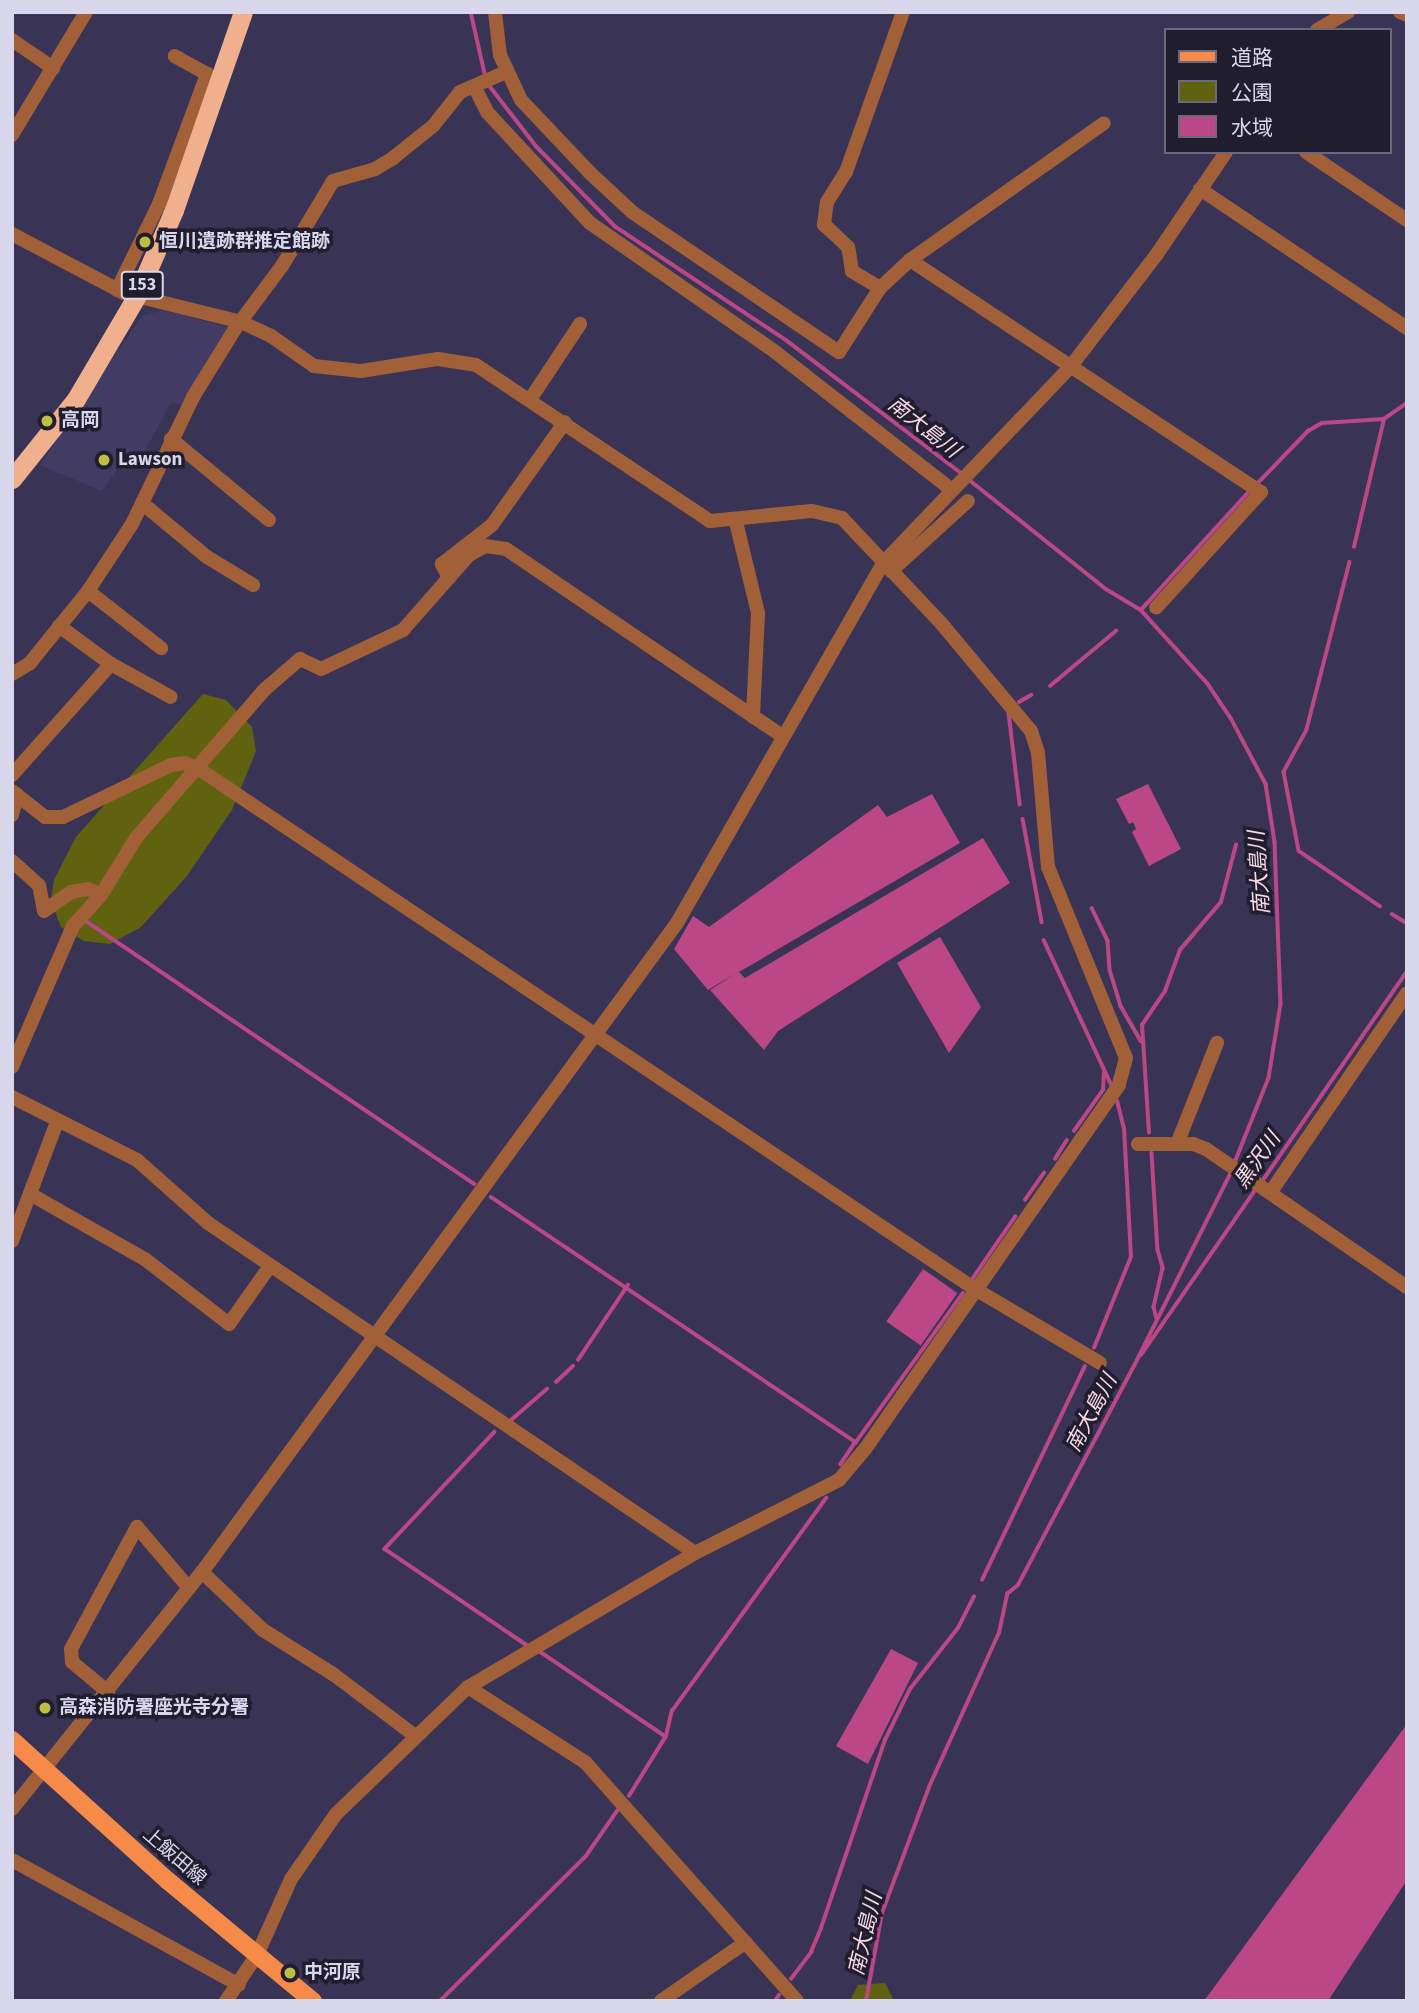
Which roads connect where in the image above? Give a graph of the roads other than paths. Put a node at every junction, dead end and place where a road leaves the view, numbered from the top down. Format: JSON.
{"nodes":[{"id":1,"x":86,"y":12,"type":"edge"},
{"id":2,"x":243,"y":12,"type":"edge"},
{"id":3,"x":495,"y":12,"type":"edge"},
{"id":4,"x":903,"y":12,"type":"edge"},
{"id":5,"x":1348,"y":12,"type":"edge"},
{"id":6,"x":1400,"y":12,"type":"edge"},
{"id":7,"x":1407,"y":15,"type":"edge"},
{"id":8,"x":1320,"y":28,"type":"edge"},
{"id":9,"x":12,"y":40,"type":"edge"},
{"id":10,"x":175,"y":56,"type":"dead end"},
{"id":11,"x":53,"y":68,"type":"junction"},
{"id":12,"x":503,"y":74,"type":"junction"},
{"id":13,"x":479,"y":86,"type":"junction"},
{"id":14,"x":1104,"y":123,"type":"dead end"},
{"id":15,"x":12,"y":135,"type":"edge"},
{"id":16,"x":1225,"y":154,"type":"edge"},
{"id":17,"x":1309,"y":154,"type":"edge"},
{"id":18,"x":1200,"y":189,"type":"junction"},
{"id":19,"x":167,"y":207,"type":"junction"},
{"id":20,"x":1407,"y":220,"type":"edge"},
{"id":21,"x":12,"y":234,"type":"edge"},
{"id":22,"x":910,"y":260,"type":"junction"},
{"id":23,"x":880,"y":288,"type":"junction"},
{"id":24,"x":117,"y":290,"type":"junction"},
{"id":25,"x":136,"y":297,"type":"junction"},
{"id":26,"x":241,"y":323,"type":"junction"},
{"id":27,"x":580,"y":324,"type":"dead end"},
{"id":28,"x":1407,"y":328,"type":"edge"},
{"id":29,"x":1071,"y":366,"type":"junction"},
{"id":30,"x":531,"y":398,"type":"junction"},
{"id":31,"x":565,"y":422,"type":"junction"},
{"id":32,"x":171,"y":439,"type":"junction"},
{"id":33,"x":12,"y":479,"type":"edge"},
{"id":34,"x":954,"y":488,"type":"junction"},
{"id":35,"x":968,"y":500,"type":"dead end"},
{"id":36,"x":142,"y":503,"type":"junction"},
{"id":37,"x":269,"y":520,"type":"dead end"},
{"id":38,"x":736,"y":522,"type":"junction"},
{"id":39,"x":887,"y":567,"type":"junction"},
{"id":40,"x":449,"y":578,"type":"junction"},
{"id":41,"x":253,"y":585,"type":"dead end"},
{"id":42,"x":88,"y":591,"type":"junction"},
{"id":43,"x":1156,"y":608,"type":"dead end"},
{"id":44,"x":59,"y":626,"type":"junction"},
{"id":45,"x":161,"y":648,"type":"dead end"},
{"id":46,"x":111,"y":664,"type":"junction"},
{"id":47,"x":12,"y":674,"type":"edge"},
{"id":48,"x":171,"y":697,"type":"dead end"},
{"id":49,"x":752,"y":717,"type":"junction"},
{"id":50,"x":782,"y":736,"type":"junction"},
{"id":51,"x":200,"y":769,"type":"junction"},
{"id":52,"x":12,"y":775,"type":"edge"},
{"id":53,"x":15,"y":793,"type":"edge"},
{"id":54,"x":12,"y":815,"type":"edge"},
{"id":55,"x":12,"y":861,"type":"edge"},
{"id":56,"x":101,"y":895,"type":"junction"},
{"id":57,"x":1407,"y":993,"type":"edge"},
{"id":58,"x":597,"y":1036,"type":"junction"},
{"id":59,"x":1217,"y":1043,"type":"dead end"},
{"id":60,"x":12,"y":1067,"type":"edge"},
{"id":61,"x":12,"y":1097,"type":"edge"},
{"id":62,"x":57,"y":1122,"type":"junction"},
{"id":63,"x":1138,"y":1144,"type":"dead end"},
{"id":64,"x":1177,"y":1144,"type":"junction"},
{"id":65,"x":1256,"y":1183,"type":"junction"},
{"id":66,"x":30,"y":1194,"type":"junction"},
{"id":67,"x":12,"y":1241,"type":"edge"},
{"id":68,"x":270,"y":1266,"type":"junction"},
{"id":69,"x":1407,"y":1287,"type":"edge"},
{"id":70,"x":975,"y":1289,"type":"junction"},
{"id":71,"x":373,"y":1337,"type":"junction"},
{"id":72,"x":1100,"y":1363,"type":"dead end"},
{"id":73,"x":695,"y":1553,"type":"junction"},
{"id":74,"x":202,"y":1572,"type":"junction"},
{"id":75,"x":189,"y":1588,"type":"junction"},
{"id":76,"x":468,"y":1687,"type":"junction"},
{"id":77,"x":108,"y":1692,"type":"junction"},
{"id":78,"x":414,"y":1735,"type":"junction"},
{"id":79,"x":12,"y":1740,"type":"edge"},
{"id":80,"x":44,"y":1768,"type":"junction"},
{"id":81,"x":12,"y":1809,"type":"edge"},
{"id":82,"x":12,"y":1860,"type":"edge"},
{"id":83,"x":746,"y":1942,"type":"junction"},
{"id":84,"x":257,"y":1955,"type":"junction"},
{"id":85,"x":239,"y":1985,"type":"junction"},
{"id":86,"x":226,"y":2001,"type":"edge"},
{"id":87,"x":313,"y":2001,"type":"edge"},
{"id":88,"x":662,"y":2001,"type":"edge"},
{"id":89,"x":797,"y":2001,"type":"edge"}],
"edges":[{"from":1,"to":11,"type":"street"},
{"from":2,"to":19,"type":"highway","number":"153"},
{"from":3,"to":12,"type":"street"},
{"from":4,"to":23,"type":"street"},
{"from":5,"to":8,"type":"street"},
{"from":6,"to":7,"type":"street"},
{"from":9,"to":11,"type":"street"},
{"from":10,"to":19,"type":"street"},
{"from":11,"to":15,"type":"street"},
{"from":12,"to":13,"type":"street"},
{"from":12,"to":23,"type":"street"},
{"from":13,"to":26,"type":"street"},
{"from":13,"to":34,"type":"street"},
{"from":14,"to":22,"type":"street"},
{"from":16,"to":18,"type":"street"},
{"from":17,"to":20,"type":"street"},
{"from":18,"to":28,"type":"street"},
{"from":18,"to":29,"type":"street"},
{"from":19,"to":24,"type":"street"},
{"from":19,"to":25,"type":"highway","number":"153"},
{"from":21,"to":24,"type":"street"},
{"from":22,"to":23,"type":"street"},
{"from":22,"to":29,"type":"street"},
{"from":24,"to":25,"type":"street"},
{"from":25,"to":26,"type":"street"},
{"from":25,"to":33,"type":"highway","number":"153"},
{"from":26,"to":30,"type":"street"},
{"from":26,"to":32,"type":"street"},
{"from":27,"to":30,"type":"street"},
{"from":29,"to":34,"type":"street"},
{"from":29,"to":43,"type":"street"},
{"from":30,"to":31,"type":"street"},
{"from":31,"to":38,"type":"street"},
{"from":31,"to":40,"type":"street"},
{"from":32,"to":36,"type":"street"},
{"from":32,"to":37,"type":"street"},
{"from":34,"to":39,"type":"street"},
{"from":35,"to":39,"type":"street"},
{"from":36,"to":41,"type":"street"},
{"from":36,"to":42,"type":"street"},
{"from":38,"to":39,"type":"street"},
{"from":38,"to":49,"type":"street"},
{"from":39,"to":50,"type":"street"},
{"from":39,"to":70,"type":"street"},
{"from":40,"to":49,"type":"street"},
{"from":40,"to":51,"type":"street"},
{"from":42,"to":44,"type":"street"},
{"from":42,"to":45,"type":"street"},
{"from":44,"to":46,"type":"street"},
{"from":44,"to":47,"type":"street"},
{"from":46,"to":48,"type":"street"},
{"from":46,"to":52,"type":"street"},
{"from":49,"to":50,"type":"street"},
{"from":50,"to":58,"type":"street"},
{"from":51,"to":53,"type":"street"},
{"from":51,"to":56,"type":"street"},
{"from":51,"to":58,"type":"street"},
{"from":53,"to":54,"type":"street"},
{"from":55,"to":56,"type":"street"},
{"from":56,"to":60,"type":"street"},
{"from":57,"to":65,"type":"street"},
{"from":58,"to":70,"type":"street"},
{"from":58,"to":71,"type":"street"},
{"from":59,"to":64,"type":"street"},
{"from":61,"to":62,"type":"street"},
{"from":62,"to":66,"type":"street"},
{"from":62,"to":68,"type":"street"},
{"from":63,"to":64,"type":"street"},
{"from":64,"to":65,"type":"street"},
{"from":65,"to":69,"type":"street"},
{"from":66,"to":67,"type":"street"},
{"from":66,"to":68,"type":"street"},
{"from":68,"to":71,"type":"street"},
{"from":70,"to":72,"type":"street"},
{"from":70,"to":73,"type":"street"},
{"from":71,"to":73,"type":"street"},
{"from":71,"to":74,"type":"street"},
{"from":73,"to":76,"type":"street"},
{"from":74,"to":75,"type":"street"},
{"from":74,"to":78,"type":"street"},
{"from":75,"to":77,"type":"street"},
{"from":75,"to":77,"type":"street"},
{"from":76,"to":78,"type":"street"},
{"from":76,"to":83,"type":"street"},
{"from":77,"to":80,"type":"street"},
{"from":78,"to":84,"type":"street"},
{"from":79,"to":80,"type":"main road","name":"上飯田線"},
{"from":80,"to":81,"type":"street"},
{"from":80,"to":84,"type":"main road","name":"上飯田線"},
{"from":82,"to":85,"type":"street"},
{"from":83,"to":88,"type":"street"},
{"from":83,"to":89,"type":"street"},
{"from":84,"to":85,"type":"street"},
{"from":84,"to":87,"type":"main road","name":"上飯田線"},
{"from":85,"to":86,"type":"street"}]}
